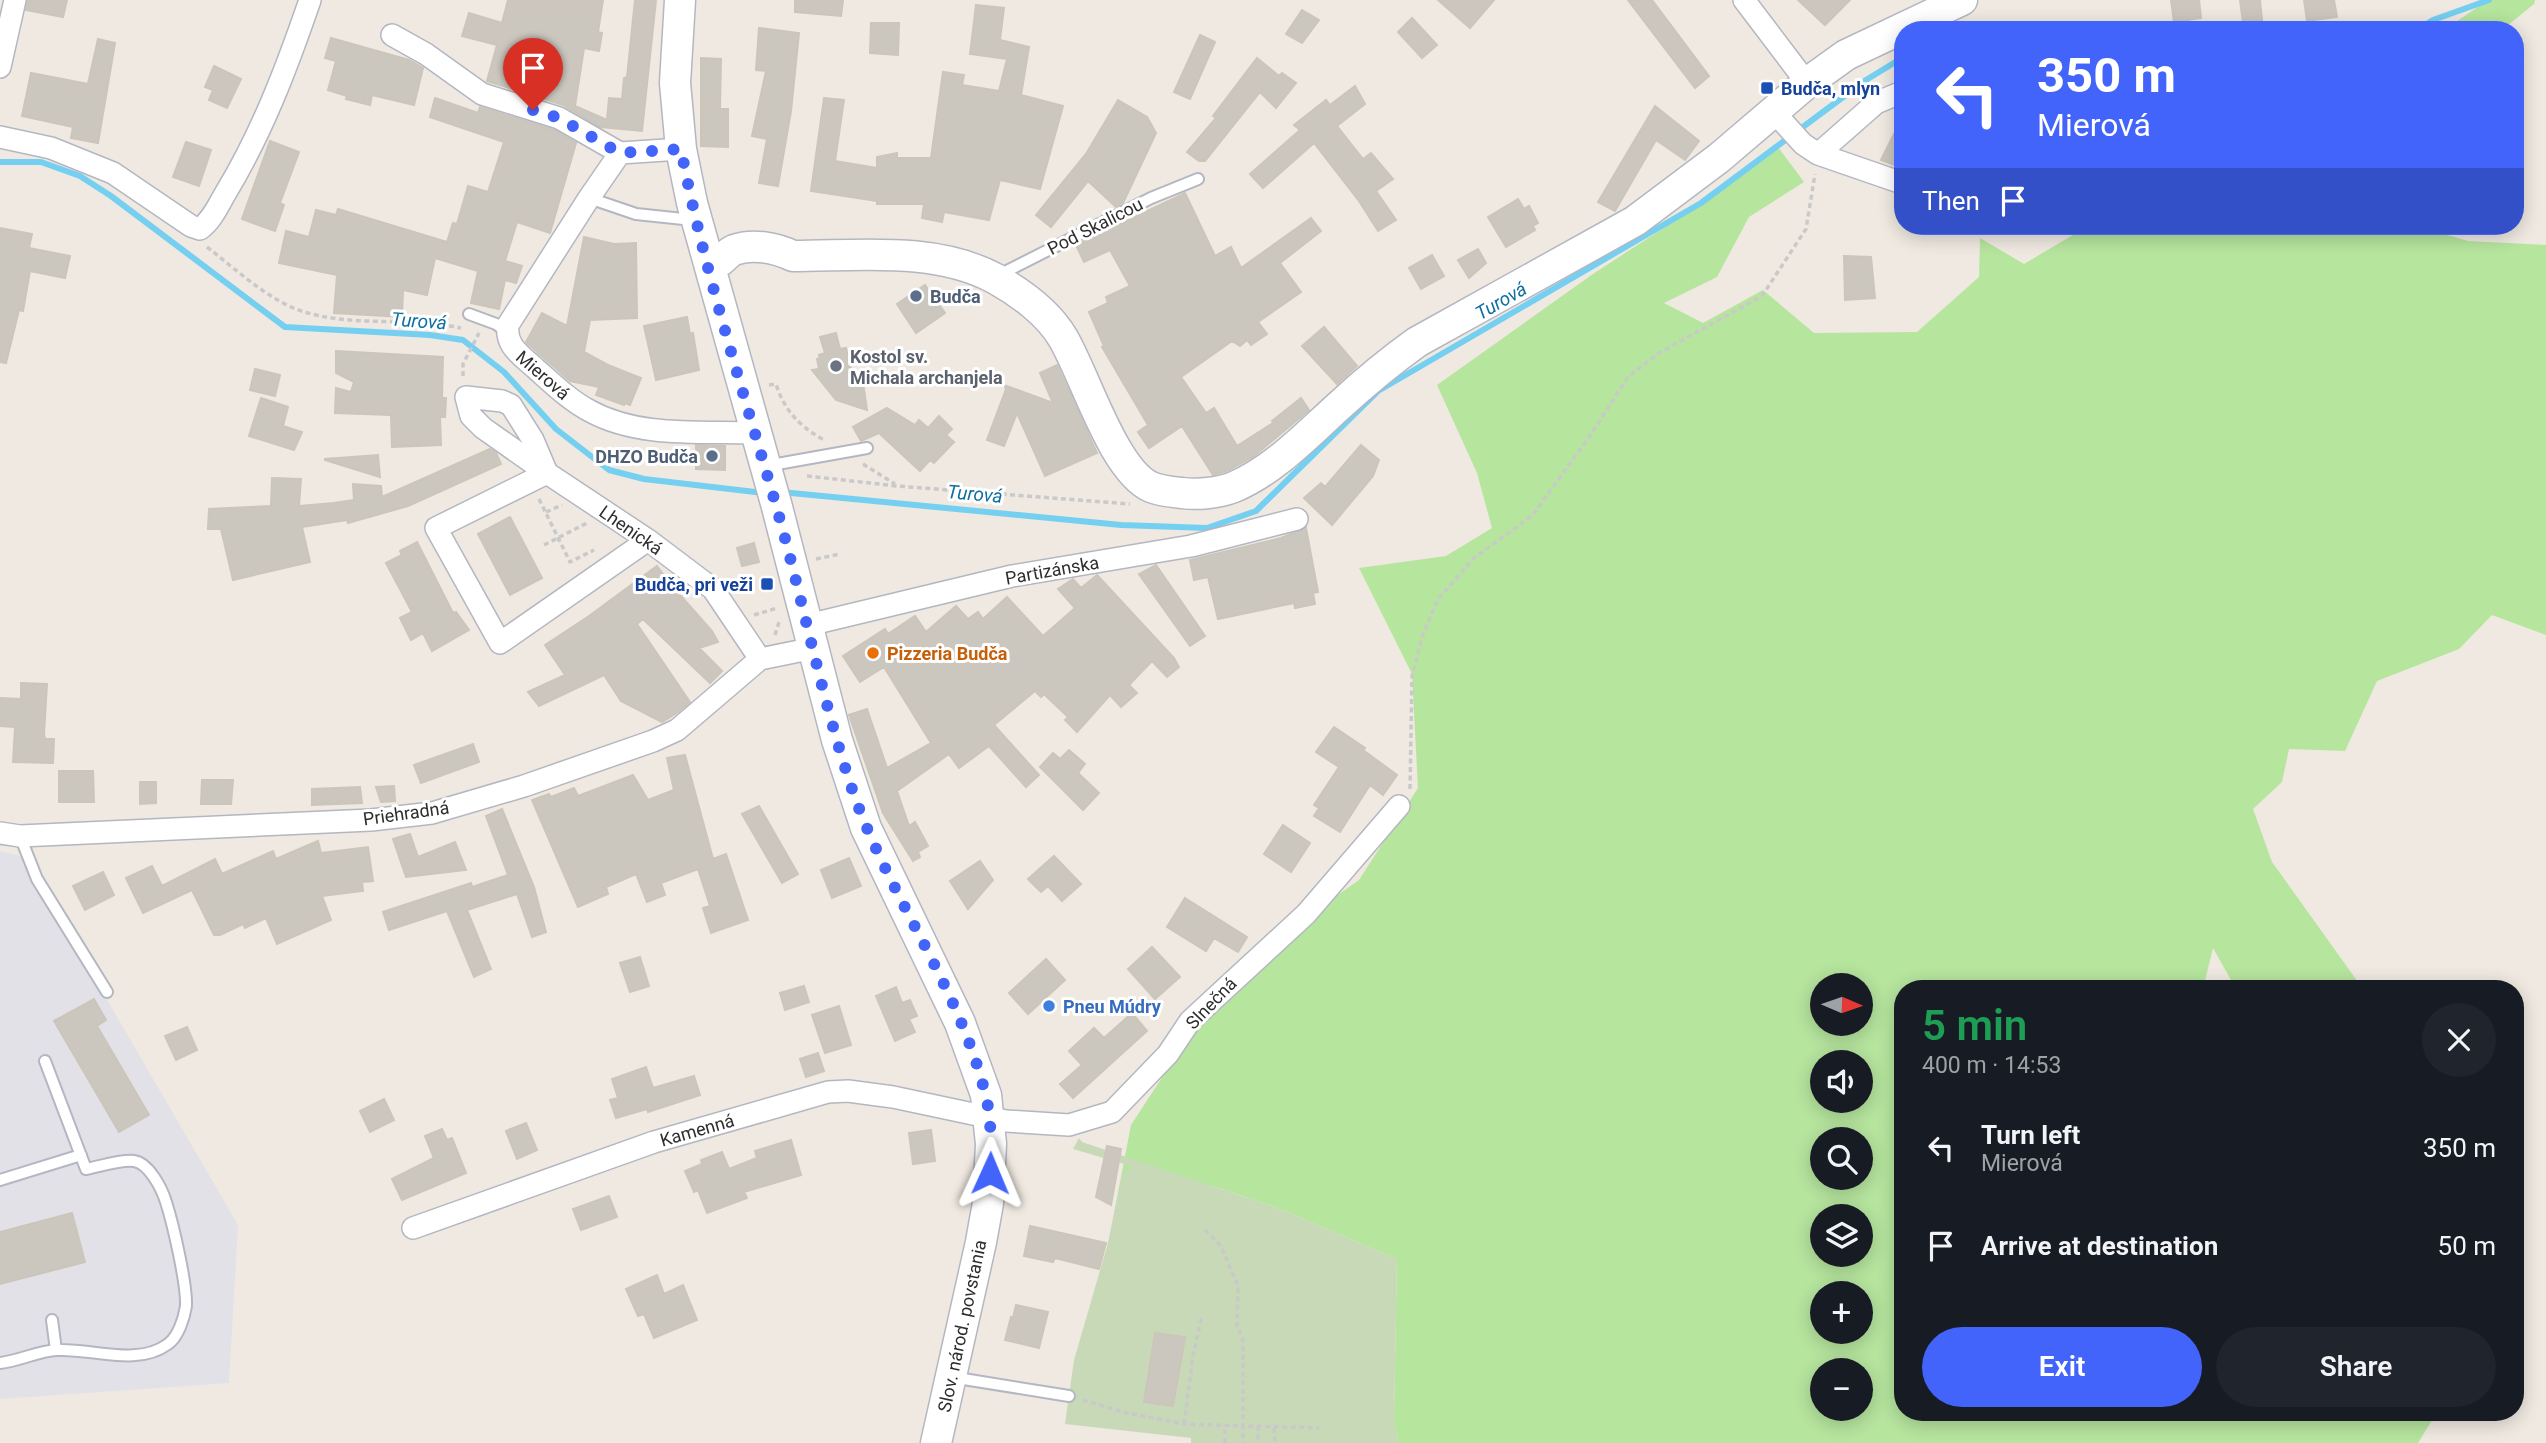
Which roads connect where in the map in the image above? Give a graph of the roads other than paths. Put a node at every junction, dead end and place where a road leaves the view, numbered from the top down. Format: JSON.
{"nodes":[{"id":1,"x":15,"y":0,"type":"edge"},
{"id":2,"x":310,"y":0,"type":"edge"},
{"id":3,"x":680,"y":0,"type":"edge"},
{"id":4,"x":1744,"y":0,"type":"edge"},
{"id":5,"x":1962,"y":0,"type":"edge"},
{"id":6,"x":1918,"y":21,"type":"edge"},
{"id":7,"x":1894,"y":32,"type":"edge"},
{"id":8,"x":392,"y":35,"type":"dead end"},
{"id":9,"x":0,"y":67,"type":"edge"},
{"id":10,"x":1807,"y":83,"type":"junction"},
{"id":11,"x":1894,"y":95,"type":"edge"},
{"id":12,"x":1779,"y":118,"type":"junction"},
{"id":13,"x":0,"y":136,"type":"edge"},
{"id":14,"x":681,"y":149,"type":"junction"},
{"id":15,"x":1810,"y":149,"type":"junction"},
{"id":16,"x":620,"y":153,"type":"junction"},
{"id":17,"x":1198,"y":179,"type":"dead end"},
{"id":18,"x":1894,"y":180,"type":"edge"},
{"id":19,"x":589,"y":198,"type":"junction"},
{"id":20,"x":695,"y":220,"type":"junction"},
{"id":21,"x":714,"y":263,"type":"junction"},
{"id":22,"x":994,"y":278,"type":"junction"},
{"id":23,"x":469,"y":314,"type":"dead end"},
{"id":24,"x":507,"y":332,"type":"junction"},
{"id":25,"x":755,"y":433,"type":"junction"},
{"id":26,"x":867,"y":448,"type":"dead end"},
{"id":27,"x":776,"y":473,"type":"junction"},
{"id":28,"x":1297,"y":519,"type":"dead end"},
{"id":29,"x":648,"y":540,"type":"junction"},
{"id":30,"x":811,"y":636,"type":"junction"},
{"id":31,"x":760,"y":659,"type":"junction"},
{"id":32,"x":1399,"y":806,"type":"road end"},
{"id":33,"x":10,"y":835,"type":"edge"},
{"id":34,"x":107,"y":992,"type":"dead end"},
{"id":35,"x":45,"y":1061,"type":"dead end"},
{"id":36,"x":989,"y":1117,"type":"junction"},
{"id":37,"x":81,"y":1155,"type":"junction"},
{"id":38,"x":0,"y":1180,"type":"edge"},
{"id":39,"x":413,"y":1228,"type":"dead end"},
{"id":40,"x":52,"y":1320,"type":"dead end"},
{"id":41,"x":56,"y":1350,"type":"junction"},
{"id":42,"x":0,"y":1363,"type":"edge"},
{"id":43,"x":951,"y":1377,"type":"junction"},
{"id":44,"x":1069,"y":1396,"type":"road end"},
{"id":45,"x":936,"y":1443,"type":"edge"}],
"edges":[{"from":1,"to":9,"type":"street"},
{"from":2,"to":13,"type":"street"},
{"from":3,"to":14,"type":"street","name":"Slov. národ. povstania"},
{"from":4,"to":10,"type":"street"},
{"from":5,"to":6,"type":"street"},
{"from":7,"to":10,"type":"street"},
{"from":8,"to":16,"type":"street"},
{"from":10,"to":12,"type":"street"},
{"from":11,"to":15,"type":"street"},
{"from":12,"to":15,"type":"street"},
{"from":12,"to":22,"type":"street"},
{"from":14,"to":16,"type":"street"},
{"from":14,"to":20,"type":"street","name":"Slov. národ. povstania"},
{"from":15,"to":18,"type":"street"},
{"from":16,"to":19,"type":"street","name":"Mierová"},
{"from":17,"to":22,"type":"lane","name":"Pod Skalicou"},
{"from":19,"to":20,"type":"lane"},
{"from":19,"to":24,"type":"street","name":"Mierová"},
{"from":20,"to":21,"type":"street","name":"Slov. národ. povstania"},
{"from":21,"to":22,"type":"street"},
{"from":21,"to":25,"type":"street","name":"Slov. národ. povstania"},
{"from":23,"to":24,"type":"lane"},
{"from":24,"to":25,"type":"street","name":"Mierová"},
{"from":25,"to":27,"type":"street","name":"Slov. národ. povstania"},
{"from":26,"to":27,"type":"lane"},
{"from":27,"to":30,"type":"street","name":"Slov. národ. povstania"},
{"from":28,"to":30,"type":"street","name":"Partizánska"},
{"from":29,"to":29,"type":"street","name":"Lhenická"},
{"from":29,"to":31,"type":"street","name":"Lhenická"},
{"from":30,"to":31,"type":"street","name":"Priehradná"},
{"from":30,"to":36,"type":"street","name":"Slov. národ. povstania"},
{"from":31,"to":33,"type":"street","name":"Priehradná"},
{"from":32,"to":36,"type":"street","name":"Slnečná"},
{"from":33,"to":34,"type":"lane"},
{"from":35,"to":37,"type":"lane"},
{"from":36,"to":39,"type":"street","name":"Kamenná"},
{"from":36,"to":43,"type":"street","name":"Slov. národ. povstania"},
{"from":37,"to":38,"type":"lane"},
{"from":37,"to":41,"type":"lane"},
{"from":40,"to":41,"type":"lane"},
{"from":41,"to":42,"type":"lane"},
{"from":43,"to":44,"type":"lane"},
{"from":43,"to":45,"type":"street","name":"Slov. národ. povstania"}]}
